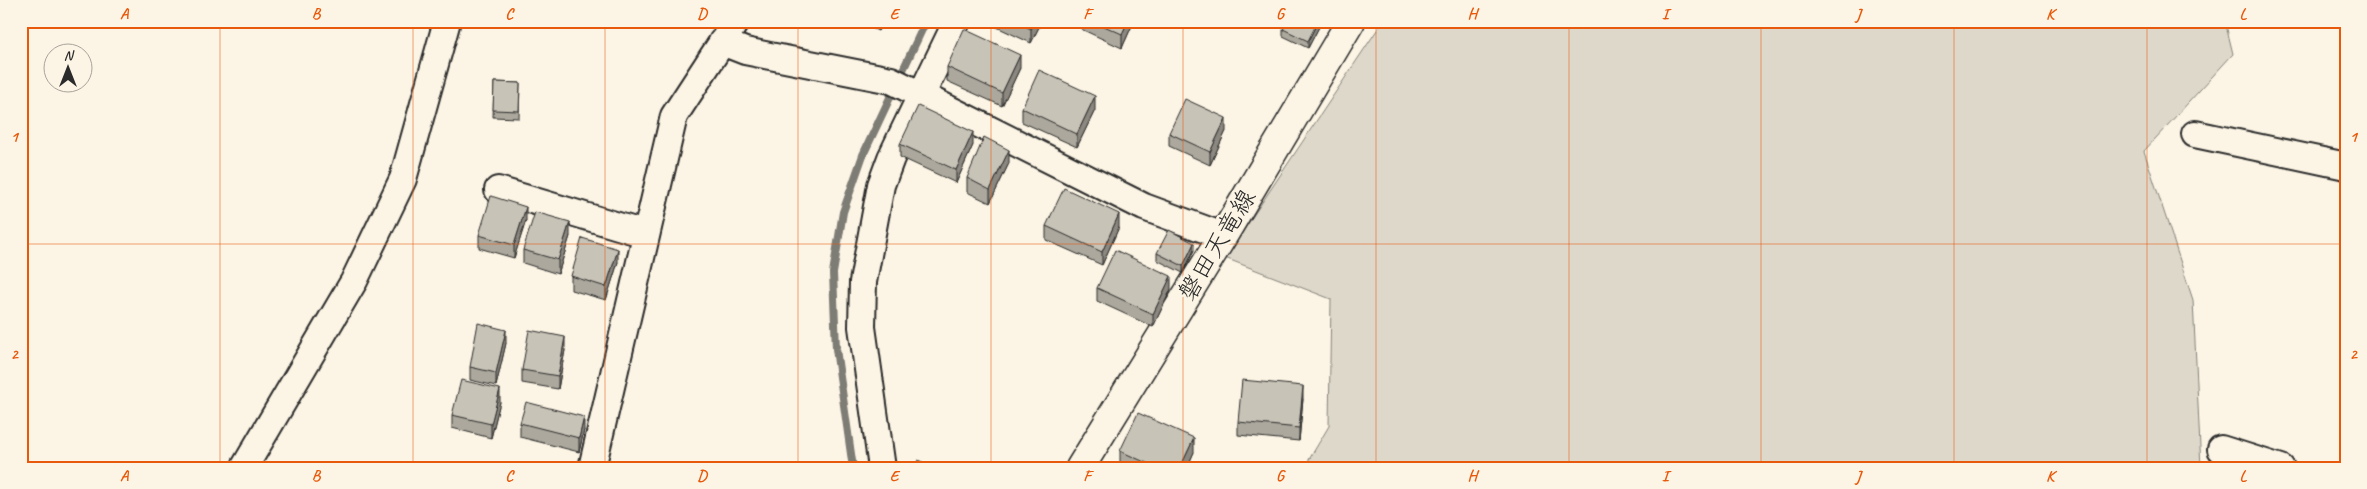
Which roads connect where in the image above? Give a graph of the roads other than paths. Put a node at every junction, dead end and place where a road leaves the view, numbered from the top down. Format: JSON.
{"nodes":[{"id":1,"x":448,"y":21,"type":"edge"},
{"id":2,"x":736,"y":21,"type":"edge"},
{"id":3,"x":956,"y":21,"type":"edge"},
{"id":4,"x":1351,"y":21,"type":"edge"},
{"id":5,"x":722,"y":42,"type":"junction"},
{"id":6,"x":908,"y":88,"type":"junction"},
{"id":7,"x":2195,"y":134,"type":"dead end"},
{"id":8,"x":2346,"y":166,"type":"edge"},
{"id":9,"x":498,"y":190,"type":"dead end"},
{"id":10,"x":646,"y":234,"type":"junction"},
{"id":11,"x":1223,"y":236,"type":"junction"},
{"id":12,"x":2221,"y":449,"type":"dead end"},
{"id":13,"x":244,"y":468,"type":"edge"},
{"id":14,"x":592,"y":468,"type":"edge"},
{"id":15,"x":882,"y":468,"type":"edge"},
{"id":16,"x":1080,"y":468,"type":"edge"},
{"id":17,"x":2281,"y":468,"type":"edge"}],
"edges":[{"from":1,"to":13,"type":"street"},
{"from":2,"to":5,"type":"street"},
{"from":3,"to":6,"type":"street"},
{"from":4,"to":11,"type":"main road","name":"磐田天竜線"},
{"from":5,"to":6,"type":"street"},
{"from":5,"to":10,"type":"street"},
{"from":6,"to":11,"type":"street"},
{"from":6,"to":15,"type":"street"},
{"from":7,"to":8,"type":"street"},
{"from":9,"to":10,"type":"street"},
{"from":10,"to":14,"type":"street"},
{"from":11,"to":16,"type":"main road","name":"磐田天竜線"},
{"from":12,"to":17,"type":"street"}]}
